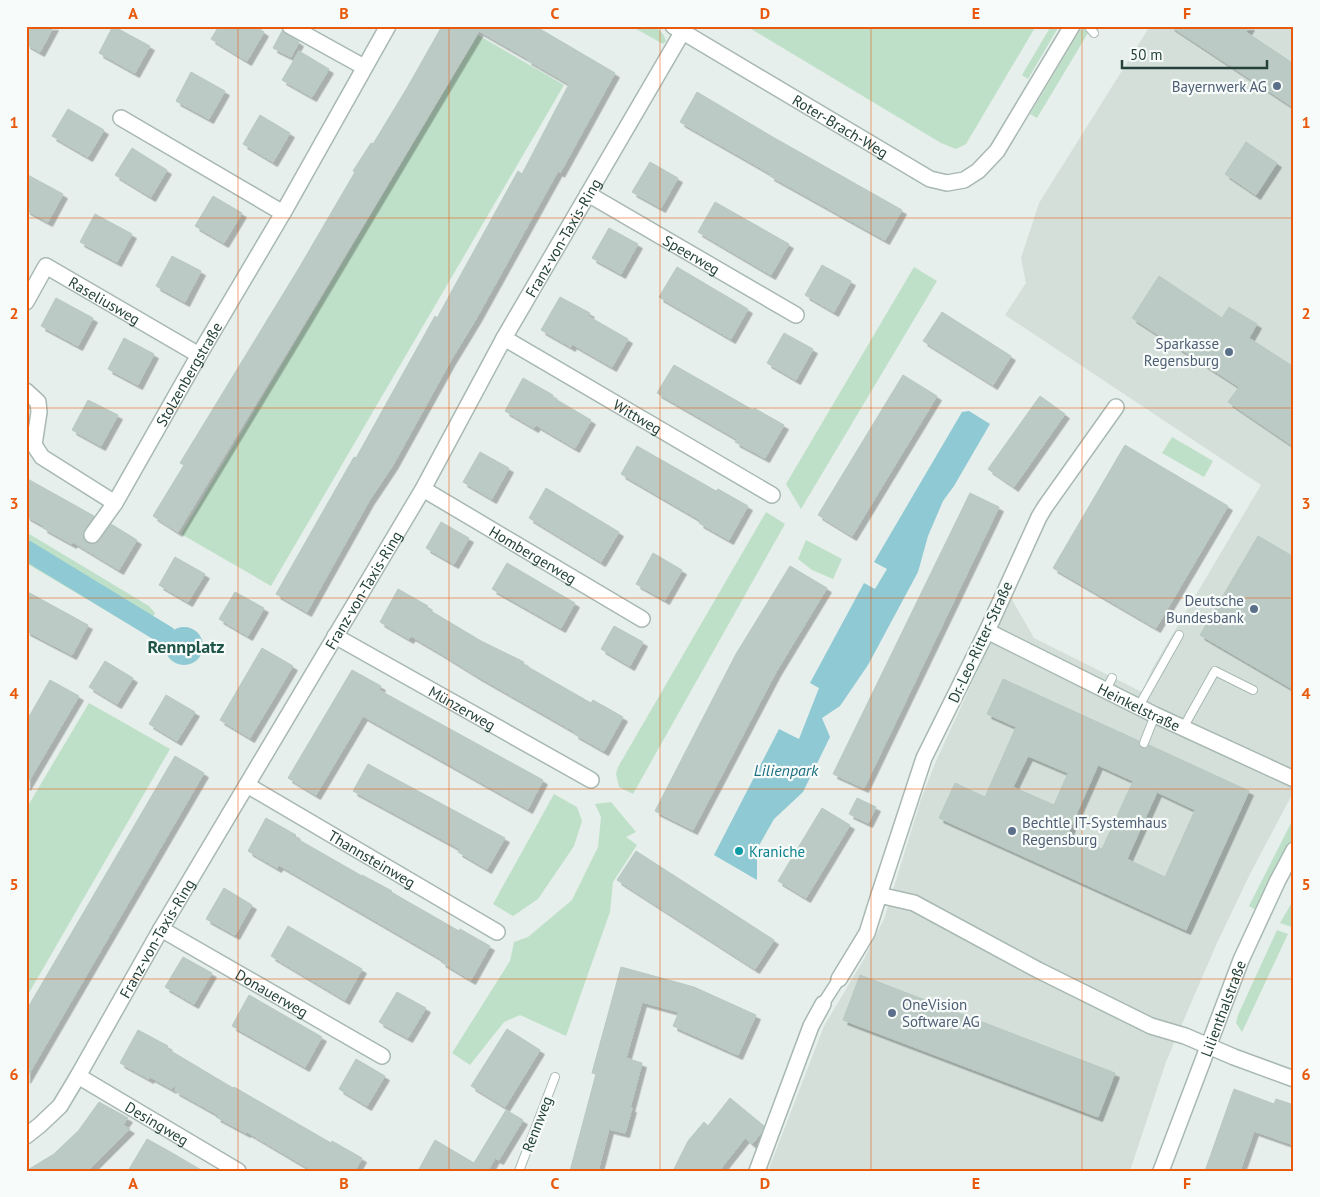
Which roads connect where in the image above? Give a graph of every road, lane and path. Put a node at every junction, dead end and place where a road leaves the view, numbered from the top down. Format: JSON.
{"nodes":[{"id":1,"x":290,"y":26,"type":"edge"},
{"id":2,"x":388,"y":26,"type":"edge"},
{"id":3,"x":1072,"y":26,"type":"edge"},
{"id":4,"x":1088,"y":26,"type":"edge"},
{"id":5,"x":681,"y":28,"type":"edge"},
{"id":6,"x":1094,"y":33,"type":"dead end"},
{"id":7,"x":364,"y":67,"type":"junction"},
{"id":8,"x":121,"y":118,"type":"dead end"},
{"id":9,"x":588,"y":194,"type":"junction"},
{"id":10,"x":283,"y":213,"type":"junction"},
{"id":11,"x":26,"y":302,"type":"edge"},
{"id":12,"x":796,"y":315,"type":"dead end"},
{"id":13,"x":504,"y":338,"type":"junction"},
{"id":14,"x":198,"y":355,"type":"junction"},
{"id":15,"x":26,"y":391,"type":"edge"},
{"id":16,"x":1116,"y":407,"type":"dead end"},
{"id":17,"x":423,"y":489,"type":"junction"},
{"id":18,"x":772,"y":495,"type":"dead end"},
{"id":19,"x":115,"y":503,"type":"junction"},
{"id":20,"x":92,"y":535,"type":"dead end"},
{"id":21,"x":642,"y":619,"type":"dead end"},
{"id":22,"x":987,"y":631,"type":"junction"},
{"id":23,"x":1179,"y":635,"type":"dead end"},
{"id":24,"x":335,"y":636,"type":"junction"},
{"id":25,"x":1253,"y":690,"type":"dead end"},
{"id":26,"x":1139,"y":706,"type":"junction"},
{"id":27,"x":1155,"y":715,"type":"junction"},
{"id":28,"x":1183,"y":728,"type":"junction"},
{"id":29,"x":1144,"y":743,"type":"dead end"},
{"id":30,"x":1294,"y":779,"type":"edge"},
{"id":31,"x":591,"y":780,"type":"dead end"},
{"id":32,"x":247,"y":785,"type":"junction"},
{"id":33,"x":1294,"y":850,"type":"edge"},
{"id":34,"x":879,"y":895,"type":"junction"},
{"id":35,"x":161,"y":929,"type":"junction"},
{"id":36,"x":496,"y":932,"type":"dead end"},
{"id":37,"x":839,"y":979,"type":"joint"},
{"id":38,"x":823,"y":1004,"type":"joint"},
{"id":39,"x":1208,"y":1046,"type":"junction"},
{"id":40,"x":382,"y":1056,"type":"dead end"},
{"id":41,"x":78,"y":1076,"type":"junction"},
{"id":42,"x":555,"y":1077,"type":"dead end"},
{"id":43,"x":1294,"y":1079,"type":"edge"},
{"id":44,"x":26,"y":1136,"type":"edge"},
{"id":45,"x":238,"y":1171,"type":"edge"},
{"id":46,"x":519,"y":1171,"type":"edge"},
{"id":47,"x":757,"y":1171,"type":"edge"},
{"id":48,"x":1161,"y":1171,"type":"edge"}],
"edges":[{"from":1,"to":7,"type":"street"},
{"from":2,"to":7,"type":"street","name":"Stolzenbergstraße"},
{"from":3,"to":5,"type":"street","name":"Roter-Brach-Weg"},
{"from":4,"to":6,"type":"lane"},
{"from":5,"to":9,"type":"street","name":"Franz-von-Taxis-Ring"},
{"from":7,"to":10,"type":"street","name":"Stolzenbergstraße"},
{"from":8,"to":10,"type":"street"},
{"from":9,"to":12,"type":"street","name":"Speerweg"},
{"from":9,"to":13,"type":"street","name":"Franz-von-Taxis-Ring"},
{"from":10,"to":14,"type":"street","name":"Stolzenbergstraße"},
{"from":11,"to":14,"type":"street","name":"Raseliusweg"},
{"from":13,"to":17,"type":"street","name":"Franz-von-Taxis-Ring"},
{"from":13,"to":18,"type":"street","name":"Wittweg"},
{"from":14,"to":19,"type":"street","name":"Stolzenbergstraße"},
{"from":15,"to":19,"type":"street"},
{"from":16,"to":22,"type":"street","name":"Dr.-Leo-Ritter-Straße"},
{"from":17,"to":21,"type":"street","name":"Hombergerweg"},
{"from":17,"to":24,"type":"street","name":"Franz-von-Taxis-Ring"},
{"from":19,"to":20,"type":"street","name":"Stolzenbergstraße"},
{"from":22,"to":26,"type":"street","name":"Heinkelstraße"},
{"from":22,"to":34,"type":"street","name":"Dr.-Leo-Ritter-Straße"},
{"from":23,"to":26,"type":"lane"},
{"from":24,"to":31,"type":"street","name":"Münzerweg"},
{"from":24,"to":32,"type":"street","name":"Franz-von-Taxis-Ring"},
{"from":25,"to":28,"type":"lane"},
{"from":26,"to":27,"type":"street","name":"Heinkelstraße"},
{"from":27,"to":28,"type":"street","name":"Heinkelstraße"},
{"from":27,"to":29,"type":"lane"},
{"from":28,"to":30,"type":"street","name":"Heinkelstraße"},
{"from":32,"to":35,"type":"street","name":"Franz-von-Taxis-Ring"},
{"from":32,"to":36,"type":"street","name":"Thannsteinweg"},
{"from":33,"to":39,"type":"street","name":"Lilienthalstraße"},
{"from":34,"to":37,"type":"street","name":"Dr.-Leo-Ritter-Straße"},
{"from":34,"to":39,"type":"street"},
{"from":35,"to":40,"type":"street","name":"Donauerweg"},
{"from":35,"to":41,"type":"street","name":"Franz-von-Taxis-Ring"},
{"from":37,"to":38,"type":"street"},
{"from":38,"to":47,"type":"street"},
{"from":39,"to":43,"type":"street"},
{"from":39,"to":48,"type":"street","name":"Lilienthalstraße"},
{"from":41,"to":44,"type":"street","name":"Franz-von-Taxis-Ring"},
{"from":41,"to":45,"type":"street","name":"Desingweg"},
{"from":42,"to":46,"type":"lane","name":"Rennweg"}]}
